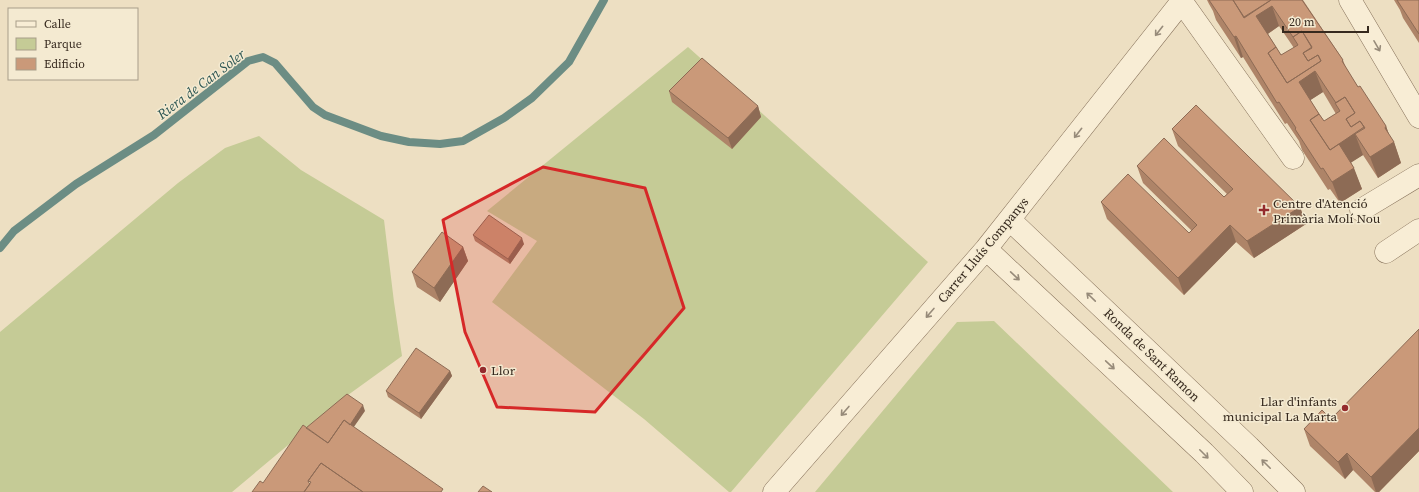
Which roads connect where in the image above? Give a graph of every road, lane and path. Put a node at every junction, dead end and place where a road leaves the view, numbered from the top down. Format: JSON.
{"nodes":[{"id":1,"x":1350,"y":0,"type":"edge"},
{"id":2,"x":1182,"y":1,"type":"edge"},
{"id":3,"x":1418,"y":112,"type":"edge"},
{"id":4,"x":1293,"y":158,"type":"dead end"},
{"id":5,"x":1419,"y":175,"type":"edge"},
{"id":6,"x":1361,"y":210,"type":"dead end"},
{"id":7,"x":1010,"y":220,"type":"junction"},
{"id":8,"x":1419,"y":230,"type":"edge"},
{"id":9,"x":986,"y":249,"type":"junction"},
{"id":10,"x":1386,"y":252,"type":"dead end"},
{"id":11,"x":774,"y":492,"type":"edge"},
{"id":12,"x":1242,"y":492,"type":"edge"},
{"id":13,"x":1294,"y":492,"type":"edge"}],
"edges":[{"from":1,"to":3,"type":"street","one_way":true},
{"from":2,"to":4,"type":"street"},
{"from":2,"to":7,"type":"street","name":"Carrer Lluís Companys","one_way":true},
{"from":5,"to":6,"type":"street"},
{"from":7,"to":9,"type":"street","name":"Carrer Lluís Companys"},
{"from":13,"to":7,"type":"street","name":"Ronda de Sant Ramon","one_way":true},
{"from":8,"to":10,"type":"street"},
{"from":9,"to":11,"type":"street","name":"Carrer Lluís Companys","one_way":true},
{"from":9,"to":12,"type":"street","one_way":true}]}
